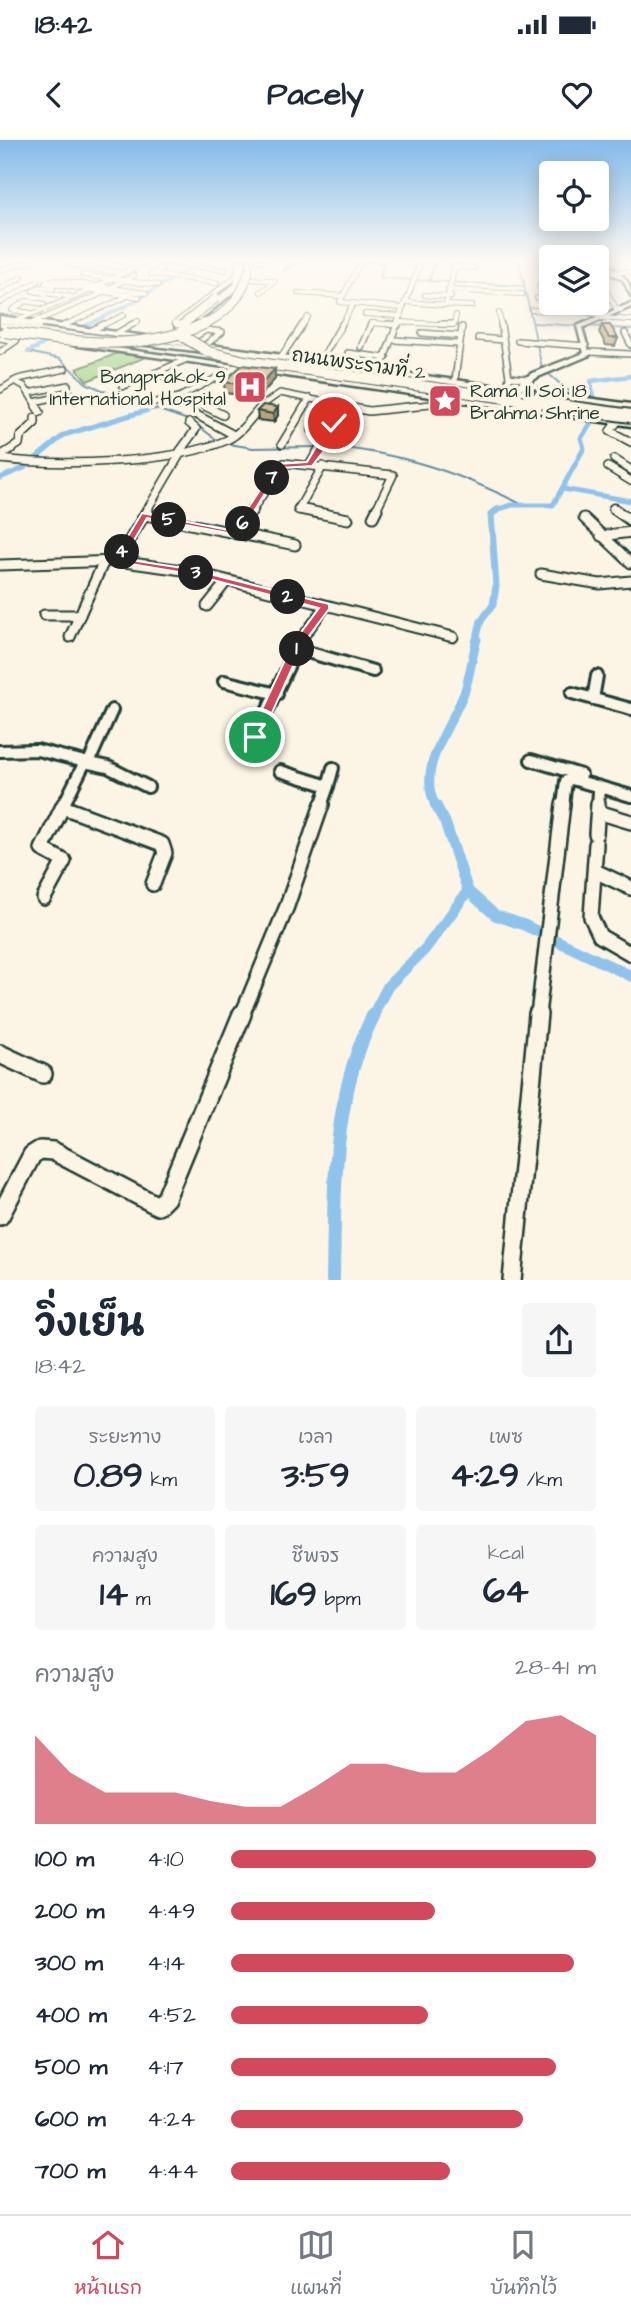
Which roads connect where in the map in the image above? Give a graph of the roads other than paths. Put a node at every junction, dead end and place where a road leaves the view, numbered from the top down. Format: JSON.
{"nodes":[{"id":1,"x":17,"y":314,"type":"edge"},
{"id":2,"x":31,"y":314,"type":"edge"},
{"id":3,"x":53,"y":314,"type":"edge"},
{"id":4,"x":72,"y":314,"type":"edge"},
{"id":5,"x":93,"y":314,"type":"edge"},
{"id":6,"x":187,"y":314,"type":"edge"},
{"id":7,"x":195,"y":314,"type":"edge"},
{"id":8,"x":207,"y":314,"type":"edge"},
{"id":9,"x":210,"y":314,"type":"edge"},
{"id":10,"x":216,"y":314,"type":"edge"},
{"id":11,"x":219,"y":314,"type":"edge"},
{"id":12,"x":220,"y":314,"type":"edge"},
{"id":13,"x":347,"y":314,"type":"edge"},
{"id":14,"x":366,"y":314,"type":"edge"},
{"id":15,"x":401,"y":314,"type":"edge"},
{"id":16,"x":499,"y":314,"type":"edge"},
{"id":17,"x":610,"y":314,"type":"edge"},
{"id":18,"x":124,"y":315,"type":"dead end"},
{"id":19,"x":456,"y":315,"type":"dead end"},
{"id":20,"x":594,"y":315,"type":"edge"},
{"id":21,"x":308,"y":317,"type":"dead end"},
{"id":22,"x":602,"y":317,"type":"junction"},
{"id":23,"x":76,"y":318,"type":"junction"},
{"id":24,"x":499,"y":320,"type":"junction"},
{"id":25,"x":631,"y":320,"type":"edge"},
{"id":26,"x":138,"y":321,"type":"dead end"},
{"id":27,"x":400,"y":321,"type":"junction"},
{"id":28,"x":512,"y":321,"type":"dead end"},
{"id":29,"x":200,"y":322,"type":"junction"},
{"id":30,"x":37,"y":323,"type":"junction"},
{"id":31,"x":425,"y":324,"type":"junction"},
{"id":32,"x":3,"y":325,"type":"edge"},
{"id":33,"x":63,"y":326,"type":"junction"},
{"id":34,"x":462,"y":327,"type":"dead end"},
{"id":35,"x":92,"y":330,"type":"junction"},
{"id":36,"x":422,"y":333,"type":"junction"},
{"id":37,"x":625,"y":333,"type":"dead end"},
{"id":38,"x":461,"y":335,"type":"junction"},
{"id":39,"x":478,"y":338,"type":"dead end"},
{"id":40,"x":113,"y":339,"type":"junction"},
{"id":41,"x":141,"y":340,"type":"junction"},
{"id":42,"x":394,"y":340,"type":"junction"},
{"id":43,"x":503,"y":340,"type":"junction"},
{"id":44,"x":518,"y":341,"type":"dead end"},
{"id":45,"x":191,"y":342,"type":"junction"},
{"id":46,"x":421,"y":342,"type":"junction"},
{"id":47,"x":458,"y":344,"type":"junction"},
{"id":48,"x":631,"y":345,"type":"edge"},
{"id":49,"x":361,"y":347,"type":"dead end"},
{"id":50,"x":98,"y":348,"type":"junction"},
{"id":51,"x":588,"y":349,"type":"junction"},
{"id":52,"x":0,"y":352,"type":"edge"},
{"id":53,"x":348,"y":354,"type":"dead end"},
{"id":54,"x":506,"y":354,"type":"junction"},
{"id":55,"x":519,"y":354,"type":"dead end"},
{"id":56,"x":631,"y":354,"type":"edge"},
{"id":57,"x":282,"y":356,"type":"junction"},
{"id":58,"x":386,"y":358,"type":"junction"},
{"id":59,"x":185,"y":360,"type":"junction"},
{"id":60,"x":316,"y":367,"type":"junction"},
{"id":61,"x":236,"y":368,"type":"junction"},
{"id":62,"x":65,"y":369,"type":"dead end"},
{"id":63,"x":380,"y":370,"type":"junction"},
{"id":64,"x":154,"y":373,"type":"junction"},
{"id":65,"x":509,"y":377,"type":"junction"},
{"id":66,"x":528,"y":379,"type":"junction"},
{"id":67,"x":455,"y":380,"type":"junction"},
{"id":68,"x":176,"y":381,"type":"dead end"},
{"id":69,"x":13,"y":382,"type":"junction"},
{"id":70,"x":113,"y":382,"type":"dead end"},
{"id":71,"x":68,"y":385,"type":"dead end"},
{"id":72,"x":0,"y":390,"type":"edge"},
{"id":73,"x":504,"y":392,"type":"junction"},
{"id":74,"x":29,"y":393,"type":"junction"},
{"id":75,"x":72,"y":394,"type":"dead end"},
{"id":76,"x":541,"y":395,"type":"junction"},
{"id":77,"x":284,"y":397,"type":"dead end"},
{"id":78,"x":310,"y":398,"type":"junction"},
{"id":79,"x":469,"y":400,"type":"junction"},
{"id":80,"x":56,"y":402,"type":"dead end"},
{"id":81,"x":264,"y":402,"type":"junction"},
{"id":82,"x":148,"y":404,"type":"dead end"},
{"id":83,"x":205,"y":406,"type":"dead end"},
{"id":84,"x":574,"y":406,"type":"junction"},
{"id":85,"x":343,"y":407,"type":"junction"},
{"id":86,"x":537,"y":407,"type":"junction"},
{"id":87,"x":36,"y":410,"type":"junction"},
{"id":88,"x":289,"y":413,"type":"dead end"},
{"id":89,"x":195,"y":414,"type":"dead end"},
{"id":90,"x":614,"y":414,"type":"junction"},
{"id":91,"x":631,"y":414,"type":"edge"},
{"id":92,"x":299,"y":416,"type":"junction"},
{"id":93,"x":208,"y":421,"type":"junction"},
{"id":94,"x":188,"y":424,"type":"dead end"},
{"id":95,"x":312,"y":430,"type":"dead end"},
{"id":96,"x":330,"y":432,"type":"junction"},
{"id":97,"x":231,"y":437,"type":"junction"},
{"id":98,"x":631,"y":442,"type":"edge"},
{"id":99,"x":282,"y":444,"type":"dead end"},
{"id":100,"x":181,"y":451,"type":"junction"},
{"id":101,"x":0,"y":458,"type":"edge"},
{"id":102,"x":614,"y":459,"type":"dead end"},
{"id":103,"x":310,"y":464,"type":"junction"},
{"id":104,"x":323,"y":466,"type":"junction"},
{"id":105,"x":608,"y":467,"type":"dead end"},
{"id":106,"x":631,"y":470,"type":"edge"},
{"id":107,"x":631,"y":481,"type":"edge"},
{"id":108,"x":613,"y":508,"type":"dead end"},
{"id":109,"x":145,"y":515,"type":"junction"},
{"id":110,"x":205,"y":516,"type":"dead end"},
{"id":111,"x":373,"y":517,"type":"dead end"},
{"id":112,"x":584,"y":518,"type":"dead end"},
{"id":113,"x":348,"y":519,"type":"dead end"},
{"id":114,"x":631,"y":521,"type":"edge"},
{"id":115,"x":198,"y":526,"type":"junction"},
{"id":116,"x":631,"y":532,"type":"edge"},
{"id":117,"x":236,"y":534,"type":"junction"},
{"id":118,"x":601,"y":536,"type":"junction"},
{"id":119,"x":295,"y":545,"type":"dead end"},
{"id":120,"x":104,"y":561,"type":"junction"},
{"id":121,"x":117,"y":561,"type":"junction"},
{"id":122,"x":631,"y":563,"type":"edge"},
{"id":123,"x":0,"y":565,"type":"edge"},
{"id":124,"x":541,"y":574,"type":"dead end"},
{"id":125,"x":227,"y":581,"type":"junction"},
{"id":126,"x":631,"y":581,"type":"edge"},
{"id":127,"x":206,"y":606,"type":"dead end"},
{"id":128,"x":325,"y":607,"type":"junction"},
{"id":129,"x":44,"y":615,"type":"dead end"},
{"id":130,"x":80,"y":615,"type":"junction"},
{"id":131,"x":70,"y":637,"type":"dead end"},
{"id":132,"x":453,"y":637,"type":"dead end"},
{"id":133,"x":297,"y":649,"type":"junction"},
{"id":134,"x":373,"y":671,"type":"dead end"},
{"id":135,"x":597,"y":676,"type":"dead end"},
{"id":136,"x":224,"y":681,"type":"dead end"},
{"id":137,"x":572,"y":693,"type":"dead end"},
{"id":138,"x":276,"y":694,"type":"junction"},
{"id":139,"x":593,"y":699,"type":"junction"},
{"id":140,"x":631,"y":709,"type":"edge"},
{"id":141,"x":112,"y":710,"type":"dead end"},
{"id":142,"x":255,"y":737,"type":"dead end"},
{"id":143,"x":0,"y":751,"type":"edge"},
{"id":144,"x":531,"y":760,"type":"dead end"},
{"id":145,"x":87,"y":762,"type":"junction"},
{"id":146,"x":333,"y":768,"type":"dead end"},
{"id":147,"x":280,"y":771,"type":"dead end"},
{"id":148,"x":328,"y":786,"type":"junction"},
{"id":149,"x":148,"y":787,"type":"dead end"},
{"id":150,"x":631,"y":790,"type":"edge"},
{"id":151,"x":599,"y":791,"type":"dead end"},
{"id":152,"x":631,"y":796,"type":"edge"},
{"id":153,"x":63,"y":807,"type":"junction"},
{"id":154,"x":598,"y":812,"type":"junction"},
{"id":155,"x":631,"y":822,"type":"edge"},
{"id":156,"x":595,"y":871,"type":"junction"},
{"id":157,"x":153,"y":884,"type":"dead end"},
{"id":158,"x":631,"y":888,"type":"edge"},
{"id":159,"x":44,"y":898,"type":"dead end"},
{"id":160,"x":631,"y":954,"type":"edge"},
{"id":161,"x":0,"y":1054,"type":"edge"},
{"id":162,"x":43,"y":1074,"type":"dead end"},
{"id":163,"x":0,"y":1216,"type":"edge"},
{"id":164,"x":512,"y":1279,"type":"edge"}],
"edges":[{"from":1,"to":32,"type":"street"},
{"from":2,"to":32,"type":"street"},
{"from":3,"to":30,"type":"street"},
{"from":4,"to":23,"type":"street"},
{"from":5,"to":23,"type":"street"},
{"from":6,"to":45,"type":"street"},
{"from":7,"to":30,"type":"highway","bridge":true},
{"from":8,"to":29,"type":"highway"},
{"from":9,"to":60,"type":"highway","bridge":true},
{"from":10,"to":29,"type":"street"},
{"from":11,"to":32,"type":"highway","bridge":true},
{"from":12,"to":45,"type":"street"},
{"from":13,"to":60,"type":"street"},
{"from":14,"to":27,"type":"street"},
{"from":15,"to":27,"type":"street"},
{"from":16,"to":24,"type":"street"},
{"from":17,"to":22,"type":"main road"},
{"from":18,"to":35,"type":"street"},
{"from":19,"to":31,"type":"street"},
{"from":20,"to":22,"type":"street"},
{"from":21,"to":57,"type":"street"},
{"from":22,"to":25,"type":"street"},
{"from":22,"to":51,"type":"main road"},
{"from":23,"to":33,"type":"street"},
{"from":24,"to":28,"type":"street"},
{"from":24,"to":43,"type":"street"},
{"from":26,"to":40,"type":"street"},
{"from":27,"to":31,"type":"street"},
{"from":27,"to":42,"type":"street"},
{"from":27,"to":49,"type":"street"},
{"from":29,"to":45,"type":"street"},
{"from":29,"to":60,"type":"highway","bridge":true},
{"from":30,"to":32,"type":"highway"},
{"from":30,"to":33,"type":"main road","name":"ถนนพระรามที่ 2"},
{"from":31,"to":36,"type":"street"},
{"from":32,"to":40,"type":"main road","name":"ถนนพระรามที่ 2"},
{"from":32,"to":50,"type":"main road","name":"ถนนพระรามที่ 2"},
{"from":32,"to":52,"type":"street"},
{"from":33,"to":35,"type":"main road","name":"ถนนพระรามที่ 2"},
{"from":34,"to":38,"type":"street"},
{"from":35,"to":40,"type":"main road","name":"ถนนพระรามที่ 2"},
{"from":36,"to":38,"type":"street"},
{"from":36,"to":46,"type":"street"},
{"from":37,"to":48,"type":"street"},
{"from":38,"to":47,"type":"street"},
{"from":39,"to":43,"type":"street"},
{"from":40,"to":41,"type":"main road","name":"ถนนพระรามที่ 2"},
{"from":40,"to":41,"type":"main road"},
{"from":40,"to":50,"type":"main road"},
{"from":40,"to":73,"type":"main road","name":"ถนนพระรามที่ 2"},
{"from":41,"to":45,"type":"main road","name":"ถนนพระรามที่ 2"},
{"from":41,"to":73,"type":"main road","name":"ถนนพระรามที่ 2"},
{"from":42,"to":46,"type":"street"},
{"from":42,"to":58,"type":"street"},
{"from":43,"to":54,"type":"street"},
{"from":44,"to":51,"type":"street"},
{"from":45,"to":45,"type":"street"},
{"from":45,"to":57,"type":"main road","name":"ถนนพระรามที่ 2"},
{"from":45,"to":76,"type":"highway","bridge":true},
{"from":45,"to":86,"type":"highway","bridge":true},
{"from":45,"to":91,"type":"highway","bridge":true},
{"from":46,"to":47,"type":"street"},
{"from":47,"to":67,"type":"street"},
{"from":50,"to":59,"type":"main road","name":"ถนนพระรามที่ 2"},
{"from":51,"to":56,"type":"street"},
{"from":51,"to":66,"type":"main road"},
{"from":53,"to":58,"type":"street"},
{"from":54,"to":55,"type":"street"},
{"from":54,"to":65,"type":"street"},
{"from":57,"to":60,"type":"main road","name":"ถนนพระรามที่ 2"},
{"from":58,"to":63,"type":"street"},
{"from":59,"to":61,"type":"main road","name":"ถนนพระรามที่ 2"},
{"from":59,"to":64,"type":"street"},
{"from":60,"to":63,"type":"main road","name":"ถนนพระรามที่ 2"},
{"from":60,"to":73,"type":"highway"},
{"from":61,"to":79,"type":"main road","name":"ถนนพระรามที่ 2"},
{"from":61,"to":82,"type":"street"},
{"from":62,"to":69,"type":"street"},
{"from":63,"to":67,"type":"main road","name":"ถนนพระรามที่ 2"},
{"from":64,"to":68,"type":"street"},
{"from":64,"to":70,"type":"street"},
{"from":65,"to":66,"type":"street"},
{"from":65,"to":73,"type":"street"},
{"from":66,"to":73,"type":"main road"},
{"from":67,"to":73,"type":"main road","name":"ถนนพระรามที่ 2"},
{"from":69,"to":72,"type":"street"},
{"from":69,"to":74,"type":"street"},
{"from":71,"to":74,"type":"street"},
{"from":73,"to":84,"type":"highway","name":"ถนนพระรามที่ 2"},
{"from":73,"to":84,"type":"main road","name":"ถนนพระรามที่ 2"},
{"from":74,"to":87,"type":"street"},
{"from":75,"to":87,"type":"street"},
{"from":76,"to":86,"type":"main road","bridge":true},
{"from":76,"to":91,"type":"highway"},
{"from":77,"to":81,"type":"street"},
{"from":78,"to":81,"type":"street"},
{"from":78,"to":85,"type":"street"},
{"from":78,"to":92,"type":"street"},
{"from":79,"to":84,"type":"main road","name":"ถนนพระรามที่ 2"},
{"from":79,"to":85,"type":"street"},
{"from":80,"to":87,"type":"street"},
{"from":81,"to":97,"type":"street"},
{"from":83,"to":93,"type":"street"},
{"from":84,"to":90,"type":"highway","name":"ถนนพระรามที่ 2","bridge":true},
{"from":85,"to":96,"type":"street"},
{"from":86,"to":91,"type":"highway","bridge":true},
{"from":87,"to":101,"type":"street"},
{"from":88,"to":92,"type":"street"},
{"from":89,"to":93,"type":"street"},
{"from":90,"to":91,"type":"highway","name":"ถนนพระรามที่ 2"},
{"from":90,"to":98,"type":"street"},
{"from":92,"to":99,"type":"street"},
{"from":93,"to":97,"type":"street"},
{"from":94,"to":100,"type":"street"},
{"from":95,"to":96,"type":"street"},
{"from":96,"to":103,"type":"street"},
{"from":97,"to":100,"type":"street"},
{"from":100,"to":101,"type":"street"},
{"from":100,"to":109,"type":"street"},
{"from":102,"to":106,"type":"street"},
{"from":103,"to":104,"type":"street"},
{"from":103,"to":117,"type":"street"},
{"from":104,"to":111,"type":"street"},
{"from":104,"to":113,"type":"street"},
{"from":105,"to":107,"type":"street"},
{"from":108,"to":114,"type":"street"},
{"from":109,"to":115,"type":"street"},
{"from":109,"to":121,"type":"street"},
{"from":110,"to":115,"type":"street"},
{"from":112,"to":118,"type":"street"},
{"from":115,"to":117,"type":"street"},
{"from":116,"to":118,"type":"street"},
{"from":117,"to":119,"type":"street"},
{"from":118,"to":122,"type":"street"},
{"from":120,"to":121,"type":"street"},
{"from":120,"to":123,"type":"street"},
{"from":120,"to":130,"type":"street"},
{"from":121,"to":125,"type":"street"},
{"from":124,"to":126,"type":"street"},
{"from":125,"to":127,"type":"street"},
{"from":125,"to":128,"type":"street"},
{"from":128,"to":132,"type":"street"},
{"from":128,"to":133,"type":"street"},
{"from":129,"to":130,"type":"street"},
{"from":130,"to":131,"type":"street"},
{"from":133,"to":134,"type":"street"},
{"from":133,"to":138,"type":"street"},
{"from":135,"to":139,"type":"street"},
{"from":136,"to":138,"type":"street"},
{"from":137,"to":139,"type":"street"},
{"from":138,"to":142,"type":"street"},
{"from":139,"to":140,"type":"street"},
{"from":141,"to":145,"type":"street"},
{"from":143,"to":145,"type":"street"},
{"from":144,"to":150,"type":"street"},
{"from":145,"to":149,"type":"street"},
{"from":145,"to":153,"type":"street"},
{"from":146,"to":148,"type":"street"},
{"from":147,"to":148,"type":"street"},
{"from":148,"to":163,"type":"street"},
{"from":151,"to":154,"type":"street"},
{"from":152,"to":164,"type":"street"},
{"from":153,"to":157,"type":"street"},
{"from":153,"to":159,"type":"street"},
{"from":154,"to":155,"type":"street"},
{"from":154,"to":156,"type":"street"},
{"from":156,"to":158,"type":"street"},
{"from":156,"to":160,"type":"street"},
{"from":161,"to":162,"type":"street"}]}
